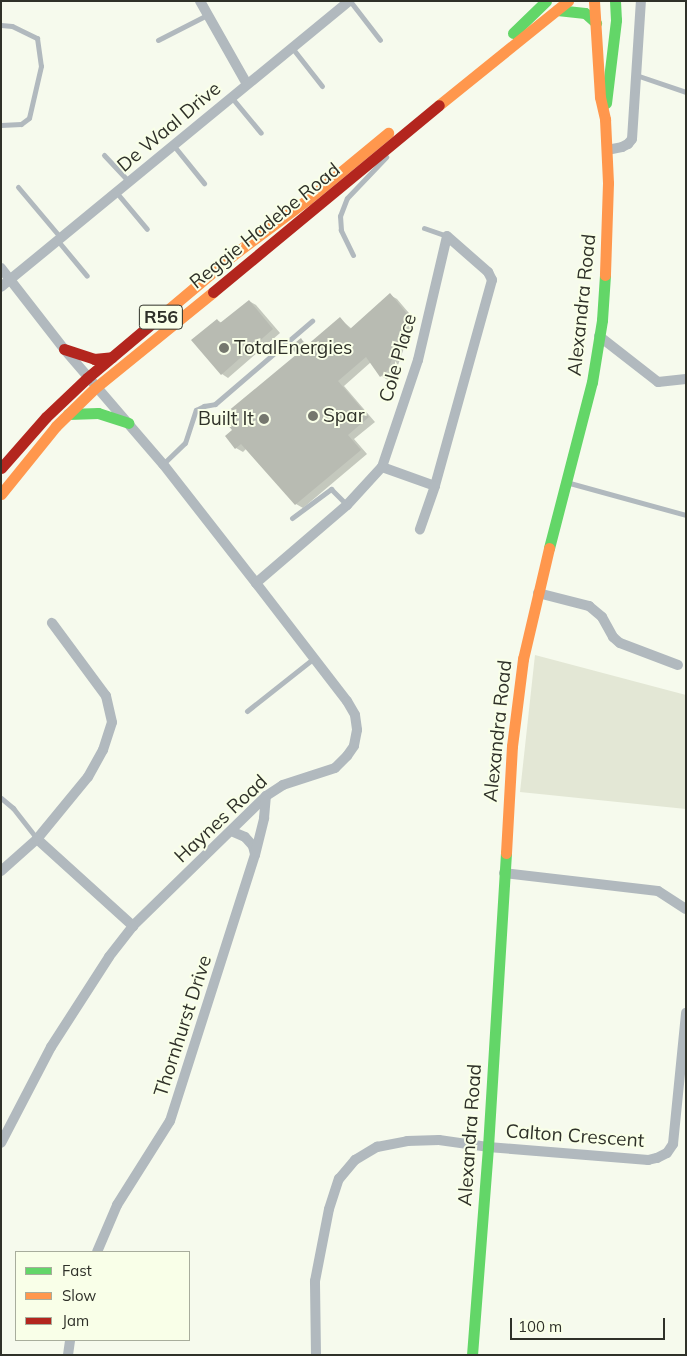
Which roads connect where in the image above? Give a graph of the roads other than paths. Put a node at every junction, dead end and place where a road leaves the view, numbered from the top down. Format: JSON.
{"nodes":[{"id":1,"x":200,"y":1,"type":"edge"},
{"id":2,"x":349,"y":1,"type":"edge"},
{"id":3,"x":568,"y":1,"type":"edge"},
{"id":4,"x":594,"y":1,"type":"edge"},
{"id":5,"x":615,"y":1,"type":"edge"},
{"id":6,"x":641,"y":1,"type":"edge"},
{"id":7,"x":544,"y":4,"type":"edge"},
{"id":8,"x":553,"y":13,"type":"junction"},
{"id":9,"x":207,"y":15,"type":"junction"},
{"id":10,"x":533,"y":22,"type":"junction"},
{"id":11,"x":596,"y":23,"type":"junction"},
{"id":12,"x":1,"y":25,"type":"edge"},
{"id":13,"x":158,"y":40,"type":"dead end"},
{"id":14,"x":380,"y":40,"type":"dead end"},
{"id":15,"x":293,"y":49,"type":"junction"},
{"id":16,"x":636,"y":75,"type":"junction"},
{"id":17,"x":247,"y":84,"type":"junction"},
{"id":18,"x":322,"y":86,"type":"dead end"},
{"id":19,"x":686,"y":92,"type":"edge"},
{"id":20,"x":232,"y":98,"type":"junction"},
{"id":21,"x":605,"y":119,"type":"junction"},
{"id":22,"x":1,"y":125,"type":"edge"},
{"id":23,"x":261,"y":133,"type":"dead end"},
{"id":24,"x":400,"y":136,"type":"junction"},
{"id":25,"x":174,"y":146,"type":"junction"},
{"id":26,"x":607,"y":150,"type":"junction"},
{"id":27,"x":104,"y":155,"type":"dead end"},
{"id":28,"x":130,"y":182,"type":"junction"},
{"id":29,"x":204,"y":182,"type":"dead end"},
{"id":30,"x":18,"y":187,"type":"dead end"},
{"id":31,"x":116,"y":192,"type":"junction"},
{"id":32,"x":424,"y":228,"type":"dead end"},
{"id":33,"x":147,"y":229,"type":"dead end"},
{"id":34,"x":447,"y":236,"type":"junction"},
{"id":35,"x":60,"y":240,"type":"junction"},
{"id":36,"x":353,"y":255,"type":"dead end"},
{"id":37,"x":1,"y":268,"type":"edge"},
{"id":38,"x":87,"y":276,"type":"dead end"},
{"id":39,"x":10,"y":279,"type":"junction"},
{"id":40,"x":1,"y":286,"type":"edge"},
{"id":41,"x":312,"y":320,"type":"dead end"},
{"id":42,"x":599,"y":336,"type":"junction"},
{"id":43,"x":64,"y":349,"type":"junction"},
{"id":44,"x":112,"y":358,"type":"junction"},
{"id":45,"x":87,"y":378,"type":"junction"},
{"id":46,"x":686,"y":379,"type":"edge"},
{"id":47,"x":95,"y":388,"type":"junction"},
{"id":48,"x":68,"y":414,"type":"junction"},
{"id":49,"x":128,"y":423,"type":"junction"},
{"id":50,"x":163,"y":464,"type":"junction"},
{"id":51,"x":382,"y":467,"type":"junction"},
{"id":52,"x":1,"y":468,"type":"edge"},
{"id":53,"x":565,"y":482,"type":"junction"},
{"id":54,"x":434,"y":486,"type":"junction"},
{"id":55,"x":1,"y":494,"type":"edge"},
{"id":56,"x":347,"y":505,"type":"junction"},
{"id":57,"x":686,"y":515,"type":"edge"},
{"id":58,"x":292,"y":518,"type":"dead end"},
{"id":59,"x":420,"y":529,"type":"dead end"},
{"id":60,"x":256,"y":583,"type":"junction"},
{"id":61,"x":538,"y":593,"type":"junction"},
{"id":62,"x":52,"y":623,"type":"dead end"},
{"id":63,"x":314,"y":658,"type":"junction"},
{"id":64,"x":678,"y":666,"type":"dead end"},
{"id":65,"x":248,"y":711,"type":"dead end"},
{"id":66,"x":266,"y":796,"type":"junction"},
{"id":67,"x":1,"y":798,"type":"edge"},
{"id":68,"x":231,"y":831,"type":"junction"},
{"id":69,"x":37,"y":839,"type":"junction"},
{"id":70,"x":255,"y":855,"type":"junction"},
{"id":71,"x":1,"y":871,"type":"edge"},
{"id":72,"x":504,"y":873,"type":"junction"},
{"id":73,"x":686,"y":908,"type":"edge"},
{"id":74,"x":133,"y":926,"type":"junction"},
{"id":75,"x":686,"y":1013,"type":"edge"},
{"id":76,"x":6,"y":1120,"type":"edge"},
{"id":77,"x":1,"y":1143,"type":"edge"},
{"id":78,"x":488,"y":1147,"type":"junction"},
{"id":79,"x":96,"y":1251,"type":"edge"},
{"id":80,"x":70,"y":1341,"type":"edge"},
{"id":81,"x":68,"y":1355,"type":"edge"},
{"id":82,"x":316,"y":1355,"type":"edge"},
{"id":83,"x":472,"y":1355,"type":"edge"}],
"edges":[{"from":1,"to":9,"type":"street"},
{"from":2,"to":14,"type":"lane"},
{"from":2,"to":15,"type":"street","name":"De Waal Drive"},
{"from":3,"to":8,"type":"main road","name":"Reggie Hadebe Road","number":"R56"},
{"from":4,"to":11,"type":"main road","name":"Alexandra Road"},
{"from":5,"to":21,"type":"main road","name":"Alexandra Road"},
{"from":6,"to":16,"type":"street"},
{"from":7,"to":10,"type":"main road","name":"Reggie Hadebe Road","number":"R56"},
{"from":8,"to":10,"type":"main road","name":"Reggie Hadebe Road","number":"R56"},
{"from":8,"to":11,"type":"main road"},
{"from":9,"to":13,"type":"lane"},
{"from":9,"to":17,"type":"street"},
{"from":10,"to":24,"type":"main road","name":"Reggie Hadebe Road","number":"R56"},
{"from":10,"to":44,"type":"main road","name":"Reggie Hadebe Road","number":"R56"},
{"from":11,"to":21,"type":"main road","name":"Alexandra Road"},
{"from":12,"to":22,"type":"lane"},
{"from":15,"to":17,"type":"street","name":"De Waal Drive"},
{"from":15,"to":18,"type":"lane"},
{"from":16,"to":19,"type":"lane"},
{"from":16,"to":26,"type":"street"},
{"from":17,"to":20,"type":"street","name":"De Waal Drive"},
{"from":20,"to":23,"type":"lane"},
{"from":20,"to":25,"type":"street","name":"De Waal Drive"},
{"from":21,"to":26,"type":"main road","name":"Alexandra Road"},
{"from":24,"to":36,"type":"lane"},
{"from":24,"to":47,"type":"main road","name":"Reggie Hadebe Road","number":"R56"},
{"from":25,"to":28,"type":"street","name":"De Waal Drive"},
{"from":25,"to":29,"type":"lane"},
{"from":26,"to":42,"type":"main road","name":"Alexandra Road"},
{"from":27,"to":28,"type":"lane"},
{"from":28,"to":31,"type":"street","name":"De Waal Drive"},
{"from":30,"to":35,"type":"lane"},
{"from":31,"to":33,"type":"lane"},
{"from":31,"to":35,"type":"street","name":"De Waal Drive"},
{"from":32,"to":34,"type":"lane"},
{"from":34,"to":51,"type":"street","name":"Cole Place"},
{"from":34,"to":54,"type":"street"},
{"from":35,"to":38,"type":"lane"},
{"from":35,"to":39,"type":"street","name":"De Waal Drive"},
{"from":37,"to":39,"type":"street","name":"Haynes Road"},
{"from":39,"to":40,"type":"street","name":"De Waal Drive"},
{"from":39,"to":43,"type":"street","name":"Haynes Road"},
{"from":41,"to":50,"type":"lane"},
{"from":42,"to":46,"type":"street"},
{"from":42,"to":53,"type":"main road","name":"Alexandra Road"},
{"from":43,"to":44,"type":"main road"},
{"from":43,"to":45,"type":"street","name":"Haynes Road"},
{"from":44,"to":45,"type":"main road","name":"Reggie Hadebe Road","number":"R56"},
{"from":45,"to":47,"type":"street","name":"Haynes Road"},
{"from":45,"to":52,"type":"main road","name":"Reggie Hadebe Road","number":"R56"},
{"from":47,"to":48,"type":"main road","name":"Reggie Hadebe Road","number":"R56"},
{"from":47,"to":49,"type":"street","name":"Haynes Road"},
{"from":48,"to":49,"type":"main road"},
{"from":48,"to":55,"type":"main road","name":"Reggie Hadebe Road","number":"R56"},
{"from":49,"to":50,"type":"street","name":"Haynes Road"},
{"from":50,"to":60,"type":"street","name":"Haynes Road"},
{"from":51,"to":54,"type":"street"},
{"from":51,"to":56,"type":"street","name":"Cole Place"},
{"from":53,"to":57,"type":"lane"},
{"from":53,"to":61,"type":"main road","name":"Alexandra Road"},
{"from":54,"to":59,"type":"street"},
{"from":56,"to":58,"type":"lane"},
{"from":56,"to":60,"type":"street","name":"Cole Place"},
{"from":60,"to":63,"type":"street","name":"Haynes Road"},
{"from":61,"to":64,"type":"street"},
{"from":61,"to":72,"type":"main road","name":"Alexandra Road"},
{"from":62,"to":69,"type":"street"},
{"from":63,"to":65,"type":"lane"},
{"from":63,"to":66,"type":"street","name":"Haynes Road"},
{"from":66,"to":68,"type":"street","name":"Haynes Road"},
{"from":66,"to":70,"type":"street","name":"Thornhurst Drive"},
{"from":67,"to":69,"type":"lane"},
{"from":68,"to":70,"type":"street"},
{"from":68,"to":74,"type":"street","name":"Haynes Road"},
{"from":69,"to":71,"type":"street"},
{"from":69,"to":74,"type":"street"},
{"from":70,"to":79,"type":"street","name":"Thornhurst Drive"},
{"from":72,"to":73,"type":"street"},
{"from":72,"to":78,"type":"main road","name":"Alexandra Road"},
{"from":74,"to":76,"type":"street","name":"Haynes Road"},
{"from":75,"to":78,"type":"street","name":"Calton Crescent"},
{"from":76,"to":77,"type":"street","name":"Haynes Road"},
{"from":78,"to":82,"type":"street","name":"Calton Crescent"},
{"from":78,"to":83,"type":"main road","name":"Alexandra Road"},
{"from":80,"to":81,"type":"street"}]}
